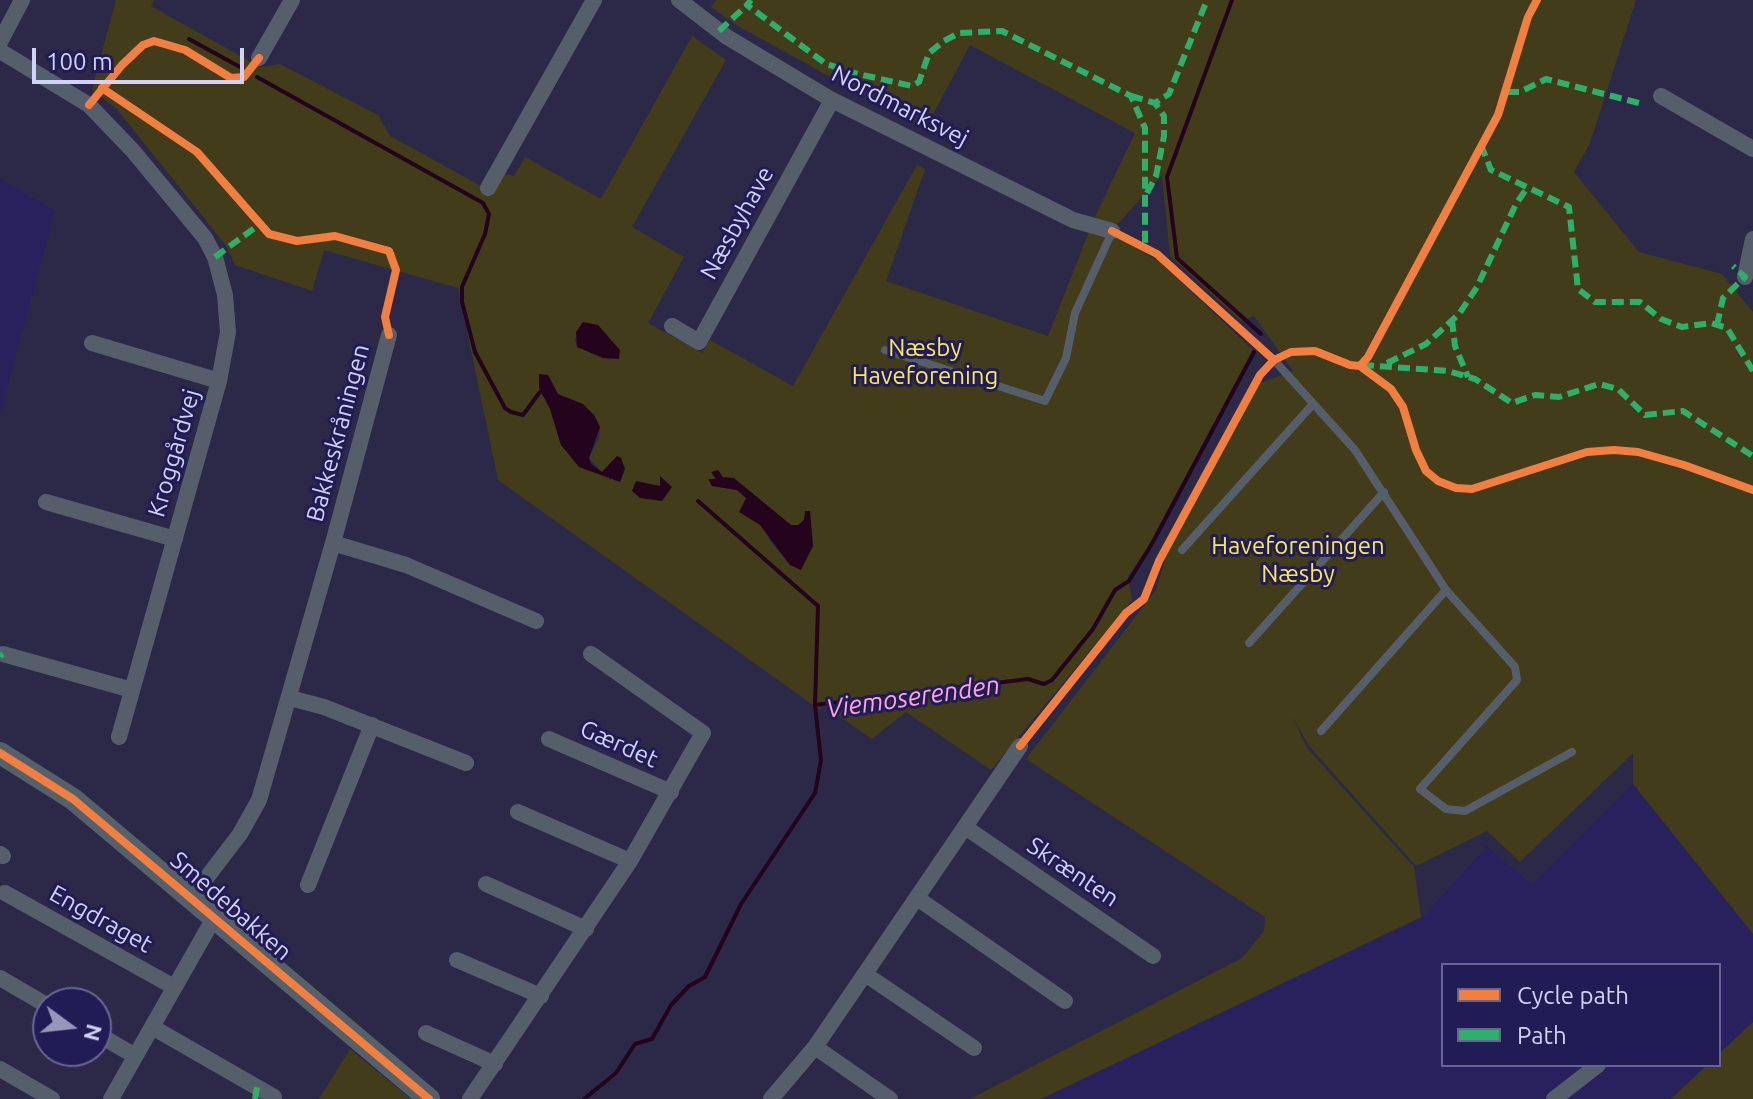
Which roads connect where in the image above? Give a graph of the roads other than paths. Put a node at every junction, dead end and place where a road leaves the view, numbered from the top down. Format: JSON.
{"nodes":[{"id":1,"x":22,"y":0,"type":"edge"},
{"id":2,"x":292,"y":0,"type":"edge"},
{"id":3,"x":594,"y":0,"type":"edge"},
{"id":4,"x":679,"y":0,"type":"edge"},
{"id":5,"x":0,"y":42,"type":"edge"},
{"id":6,"x":0,"y":51,"type":"edge"},
{"id":7,"x":259,"y":58,"type":"dead end"},
{"id":8,"x":1661,"y":96,"type":"dead end"},
{"id":9,"x":832,"y":100,"type":"junction"},
{"id":10,"x":1753,"y":149,"type":"edge"},
{"id":11,"x":488,"y":188,"type":"dead end"},
{"id":12,"x":1112,"y":231,"type":"joint"},
{"id":13,"x":1753,"y":239,"type":"edge"},
{"id":14,"x":1745,"y":277,"type":"dead end"},
{"id":15,"x":672,"y":326,"type":"dead end"},
{"id":16,"x":389,"y":335,"type":"dead end"},
{"id":17,"x":92,"y":343,"type":"dead end"},
{"id":18,"x":885,"y":350,"type":"dead end"},
{"id":19,"x":1274,"y":360,"type":"dead end"},
{"id":20,"x":219,"y":381,"type":"junction"},
{"id":21,"x":1313,"y":404,"type":"junction"},
{"id":22,"x":1384,"y":492,"type":"junction"},
{"id":23,"x":46,"y":502,"type":"dead end"},
{"id":24,"x":175,"y":539,"type":"junction"},
{"id":25,"x":333,"y":543,"type":"junction"},
{"id":26,"x":1182,"y":550,"type":"dead end"},
{"id":27,"x":1446,"y":590,"type":"junction"},
{"id":28,"x":536,"y":621,"type":"dead end"},
{"id":29,"x":1249,"y":643,"type":"dead end"},
{"id":30,"x":3,"y":654,"type":"dead end"},
{"id":31,"x":591,"y":654,"type":"dead end"},
{"id":32,"x":132,"y":690,"type":"junction"},
{"id":33,"x":290,"y":698,"type":"junction"},
{"id":34,"x":372,"y":725,"type":"junction"},
{"id":35,"x":1321,"y":731,"type":"dead end"},
{"id":36,"x":119,"y":737,"type":"dead end"},
{"id":37,"x":549,"y":739,"type":"dead end"},
{"id":38,"x":1020,"y":746,"type":"dead end"},
{"id":39,"x":1572,"y":752,"type":"dead end"},
{"id":40,"x":0,"y":753,"type":"edge"},
{"id":41,"x":466,"y":763,"type":"dead end"},
{"id":42,"x":671,"y":792,"type":"junction"},
{"id":43,"x":518,"y":812,"type":"dead end"},
{"id":44,"x":965,"y":827,"type":"junction"},
{"id":45,"x":630,"y":861,"type":"junction"},
{"id":46,"x":486,"y":884,"type":"dead end"},
{"id":47,"x":308,"y":885,"type":"dead end"},
{"id":48,"x":5,"y":893,"type":"dead end"},
{"id":49,"x":191,"y":898,"type":"junction"},
{"id":50,"x":917,"y":898,"type":"junction"},
{"id":51,"x":214,"y":918,"type":"junction"},
{"id":52,"x":586,"y":929,"type":"junction"},
{"id":53,"x":1153,"y":956,"type":"dead end"},
{"id":54,"x":457,"y":960,"type":"dead end"},
{"id":55,"x":865,"y":974,"type":"junction"},
{"id":56,"x":0,"y":978,"type":"edge"},
{"id":57,"x":174,"y":987,"type":"junction"},
{"id":58,"x":541,"y":996,"type":"junction"},
{"id":59,"x":32,"y":997,"type":"edge"},
{"id":60,"x":1065,"y":1001,"type":"dead end"},
{"id":61,"x":152,"y":1027,"type":"junction"},
{"id":62,"x":426,"y":1033,"type":"dead end"},
{"id":63,"x":112,"y":1042,"type":"edge"},
{"id":64,"x":815,"y":1047,"type":"junction"},
{"id":65,"x":974,"y":1048,"type":"dead end"},
{"id":66,"x":135,"y":1056,"type":"junction"},
{"id":67,"x":495,"y":1064,"type":"junction"},
{"id":68,"x":1595,"y":1067,"type":"edge"},
{"id":69,"x":0,"y":1069,"type":"edge"},
{"id":70,"x":274,"y":1097,"type":"dead end"},
{"id":71,"x":52,"y":1099,"type":"edge"},
{"id":72,"x":111,"y":1099,"type":"edge"},
{"id":73,"x":429,"y":1099,"type":"edge"},
{"id":74,"x":470,"y":1099,"type":"edge"},
{"id":75,"x":771,"y":1099,"type":"edge"},
{"id":76,"x":890,"y":1099,"type":"edge"},
{"id":77,"x":1554,"y":1099,"type":"edge"}],
"edges":[{"from":1,"to":5,"type":"street"},
{"from":2,"to":7,"type":"street"},
{"from":3,"to":11,"type":"street"},
{"from":4,"to":9,"type":"street","name":"Nordmarksvej"},
{"from":6,"to":20,"type":"street","name":"Kroggårdvej"},
{"from":8,"to":10,"type":"street"},
{"from":9,"to":12,"type":"street","name":"Nordmarksvej"},
{"from":9,"to":15,"type":"street","name":"Næsbyhave"},
{"from":12,"to":18,"type":"lane"},
{"from":13,"to":14,"type":"street"},
{"from":16,"to":25,"type":"street","name":"Bakkeskråningen"},
{"from":17,"to":20,"type":"street","name":"Kroggårdvej"},
{"from":19,"to":21,"type":"lane"},
{"from":20,"to":24,"type":"street","name":"Kroggårdvej"},
{"from":21,"to":22,"type":"lane"},
{"from":21,"to":26,"type":"lane"},
{"from":22,"to":27,"type":"lane"},
{"from":22,"to":29,"type":"lane"},
{"from":23,"to":24,"type":"street","name":"Kroggårdvej"},
{"from":24,"to":32,"type":"street","name":"Kroggårdvej"},
{"from":25,"to":28,"type":"street","name":"Bakkeskråningen"},
{"from":25,"to":33,"type":"street","name":"Bakkeskråningen"},
{"from":27,"to":35,"type":"lane"},
{"from":27,"to":39,"type":"lane"},
{"from":30,"to":32,"type":"street"},
{"from":31,"to":42,"type":"street","name":"Gærdet"},
{"from":32,"to":36,"type":"street","name":"Kroggårdvej"},
{"from":33,"to":34,"type":"street"},
{"from":33,"to":49,"type":"street","name":"Bakkeskråningen"},
{"from":34,"to":41,"type":"street"},
{"from":34,"to":47,"type":"street"},
{"from":37,"to":42,"type":"street","name":"Gærdet"},
{"from":38,"to":44,"type":"street"},
{"from":40,"to":49,"type":"street","name":"Smedebakken"},
{"from":42,"to":45,"type":"street","name":"Gærdet"},
{"from":43,"to":45,"type":"street"},
{"from":44,"to":50,"type":"street"},
{"from":44,"to":53,"type":"street","name":"Skrænten"},
{"from":45,"to":52,"type":"street","name":"Gærdet"},
{"from":46,"to":52,"type":"street"},
{"from":48,"to":57,"type":"street","name":"Engdraget"},
{"from":49,"to":51,"type":"street","name":"Smedebakken"},
{"from":50,"to":55,"type":"street"},
{"from":50,"to":60,"type":"street"},
{"from":51,"to":57,"type":"street"},
{"from":51,"to":73,"type":"street","name":"Smedebakken"},
{"from":52,"to":58,"type":"street","name":"Gærdet"},
{"from":54,"to":58,"type":"street"},
{"from":55,"to":64,"type":"street"},
{"from":55,"to":65,"type":"street"},
{"from":56,"to":59,"type":"street"},
{"from":57,"to":61,"type":"street"},
{"from":58,"to":67,"type":"street","name":"Gærdet"},
{"from":61,"to":66,"type":"street"},
{"from":61,"to":70,"type":"street"},
{"from":62,"to":67,"type":"street"},
{"from":63,"to":66,"type":"street"},
{"from":64,"to":75,"type":"street"},
{"from":64,"to":76,"type":"street"},
{"from":66,"to":72,"type":"street"},
{"from":67,"to":74,"type":"street","name":"Gærdet"},
{"from":68,"to":77,"type":"street"},
{"from":69,"to":71,"type":"street"}]}
